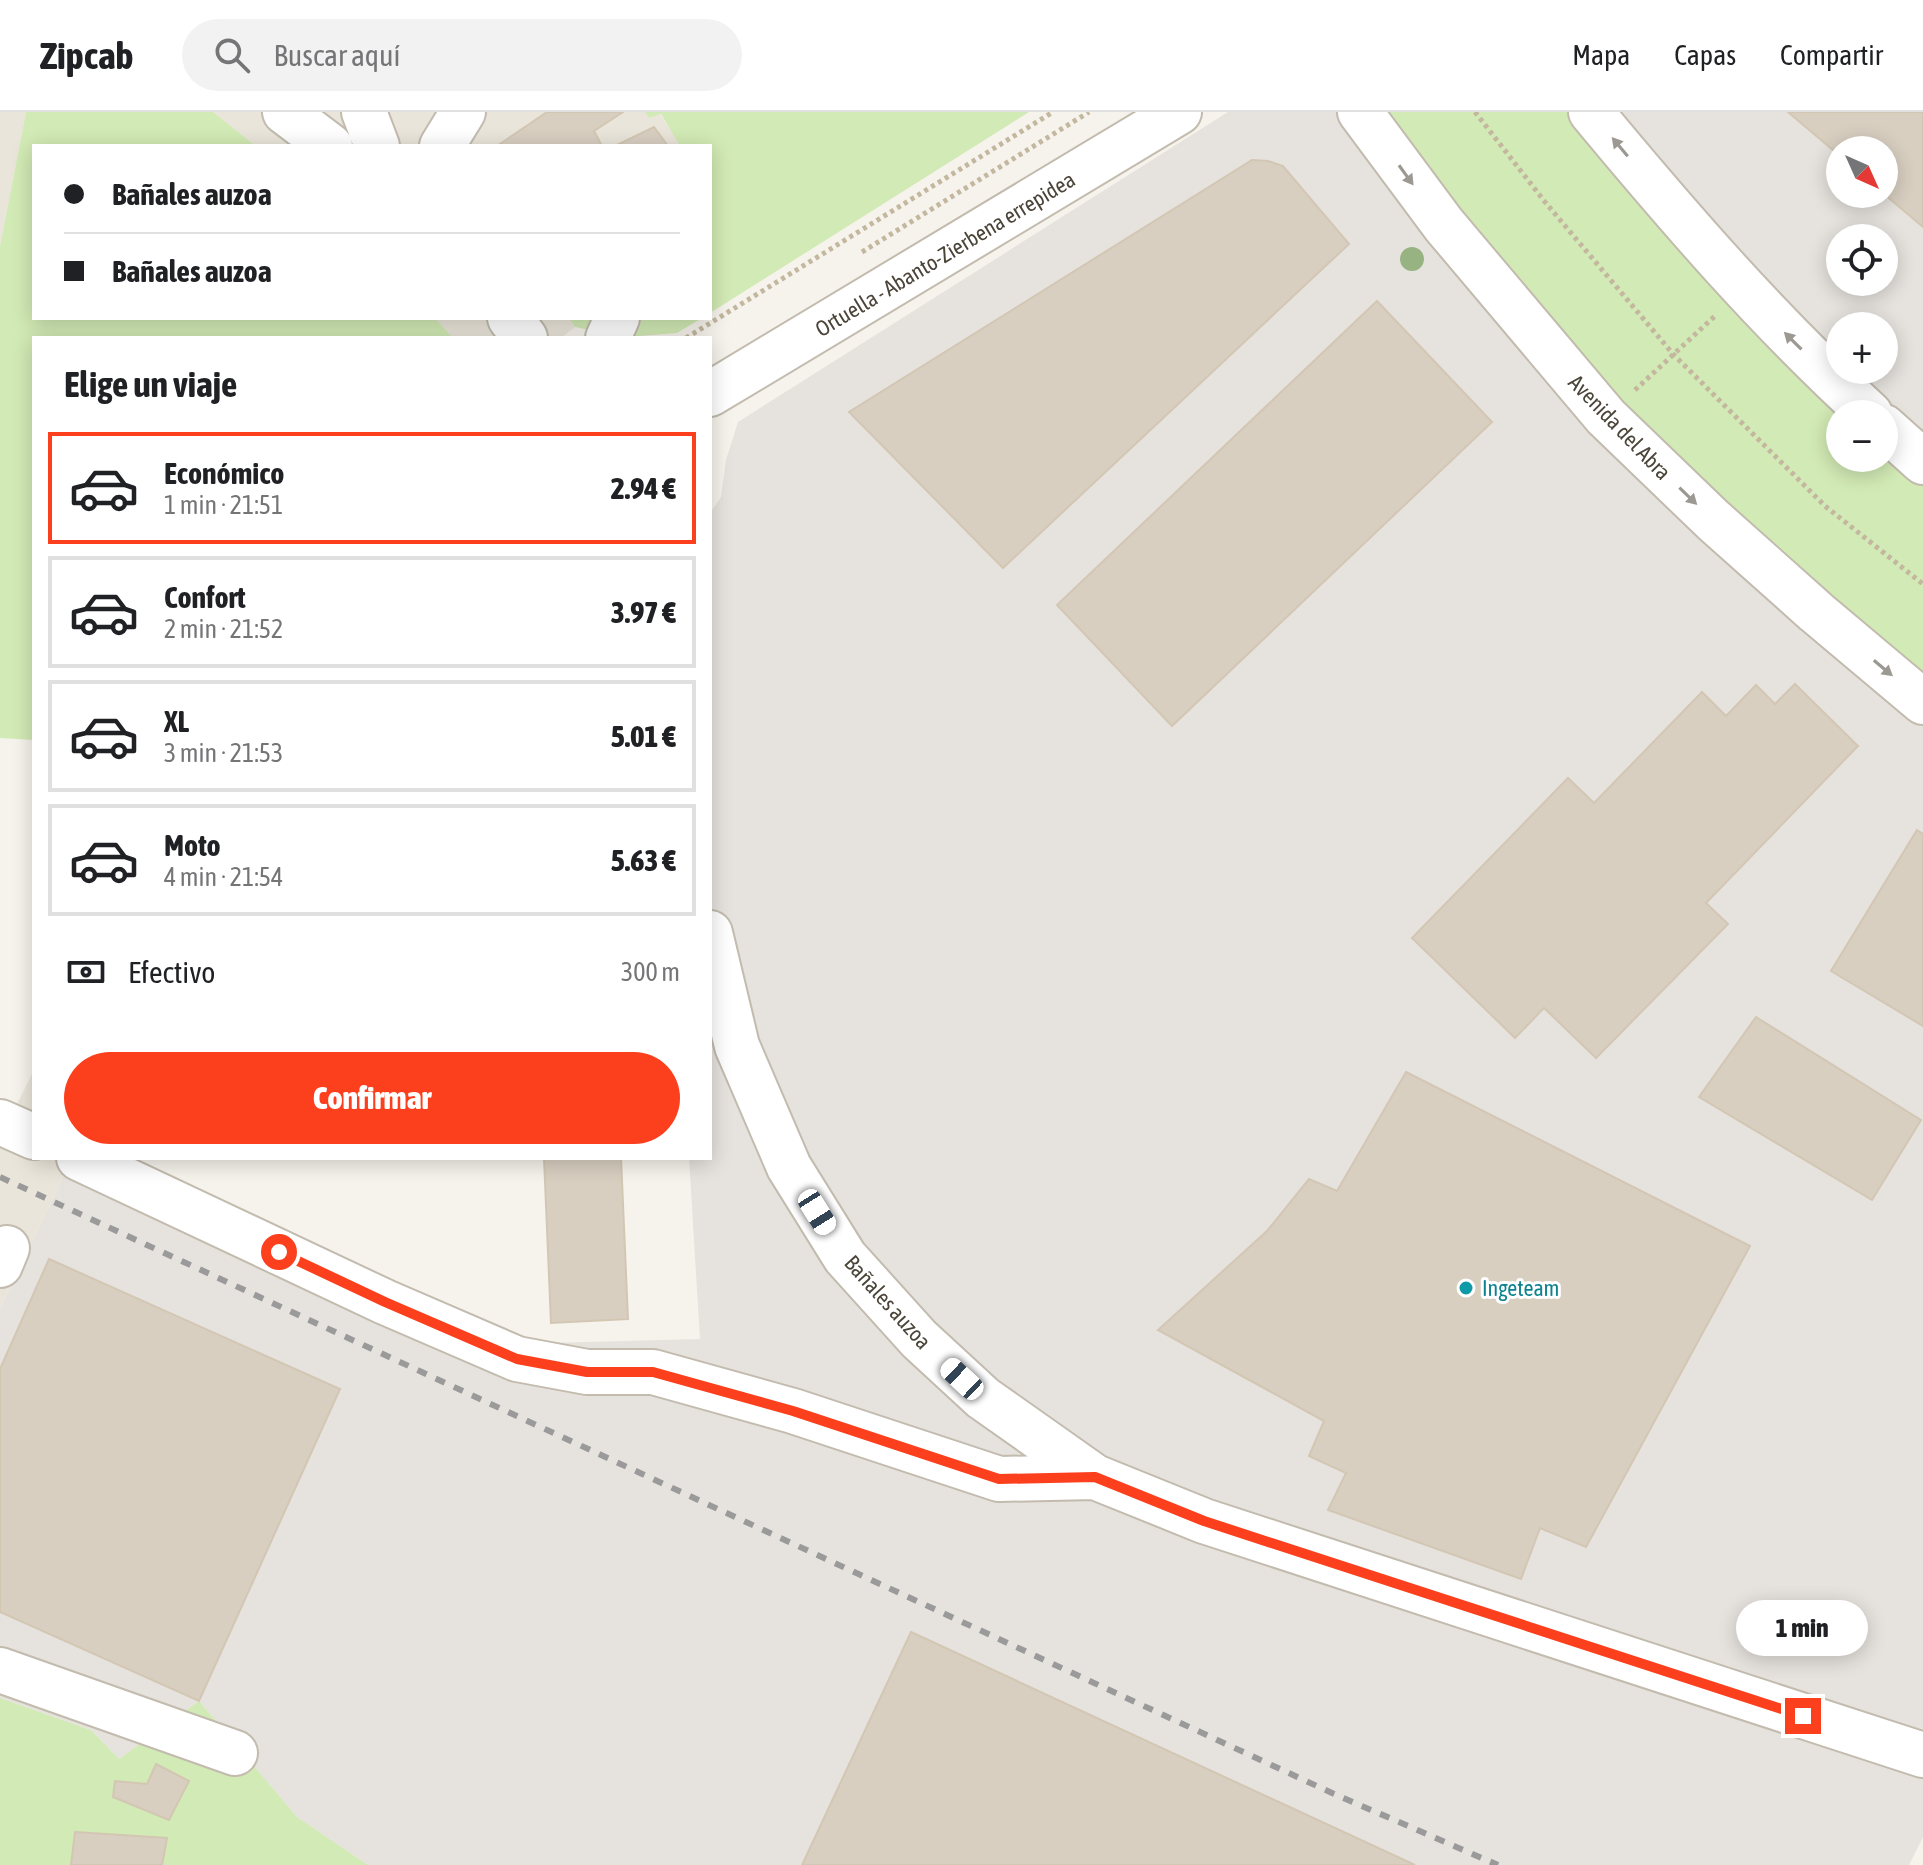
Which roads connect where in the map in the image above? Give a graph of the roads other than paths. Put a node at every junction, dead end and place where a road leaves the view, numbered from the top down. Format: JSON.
{"nodes":[{"id":1,"x":285,"y":112,"type":"edge"},
{"id":2,"x":364,"y":112,"type":"edge"},
{"id":3,"x":463,"y":112,"type":"edge"},
{"id":4,"x":1179,"y":112,"type":"edge"},
{"id":5,"x":1360,"y":112,"type":"edge"},
{"id":6,"x":1591,"y":112,"type":"edge"},
{"id":7,"x":327,"y":144,"type":"edge"},
{"id":8,"x":376,"y":144,"type":"edge"},
{"id":9,"x":443,"y":144,"type":"edge"},
{"id":10,"x":712,"y":393,"type":"edge"},
{"id":11,"x":1856,"y":400,"type":"edge"},
{"id":12,"x":1898,"y":440,"type":"edge"},
{"id":13,"x":1923,"y":462,"type":"edge"},
{"id":14,"x":1923,"y":702,"type":"edge"},
{"id":15,"x":712,"y":941,"type":"edge"},
{"id":16,"x":0,"y":1122,"type":"edge"},
{"id":17,"x":32,"y":1136,"type":"edge"},
{"id":18,"x":83,"y":1160,"type":"edge"},
{"id":19,"x":1095,"y":1477,"type":"junction"},
{"id":20,"x":0,"y":1670,"type":"edge"},
{"id":21,"x":235,"y":1753,"type":"dead end"},
{"id":22,"x":1923,"y":1755,"type":"edge"}],
"edges":[{"from":1,"to":7,"type":"street"},
{"from":2,"to":8,"type":"street"},
{"from":3,"to":9,"type":"street"},
{"from":4,"to":10,"type":"street","name":"Ortuella - Abanto-Zierbena errepidea"},
{"from":5,"to":14,"type":"street","name":"Avenida del Abra","one_way":true},
{"from":11,"to":6,"type":"street","one_way":true},
{"from":12,"to":13,"type":"street"},
{"from":15,"to":19,"type":"street","name":"Bañales auzoa"},
{"from":16,"to":17,"type":"street"},
{"from":18,"to":19,"type":"street","name":"Bañales auzoa"},
{"from":19,"to":22,"type":"street","name":"Bañales auzoa"},
{"from":20,"to":21,"type":"street"}]}
